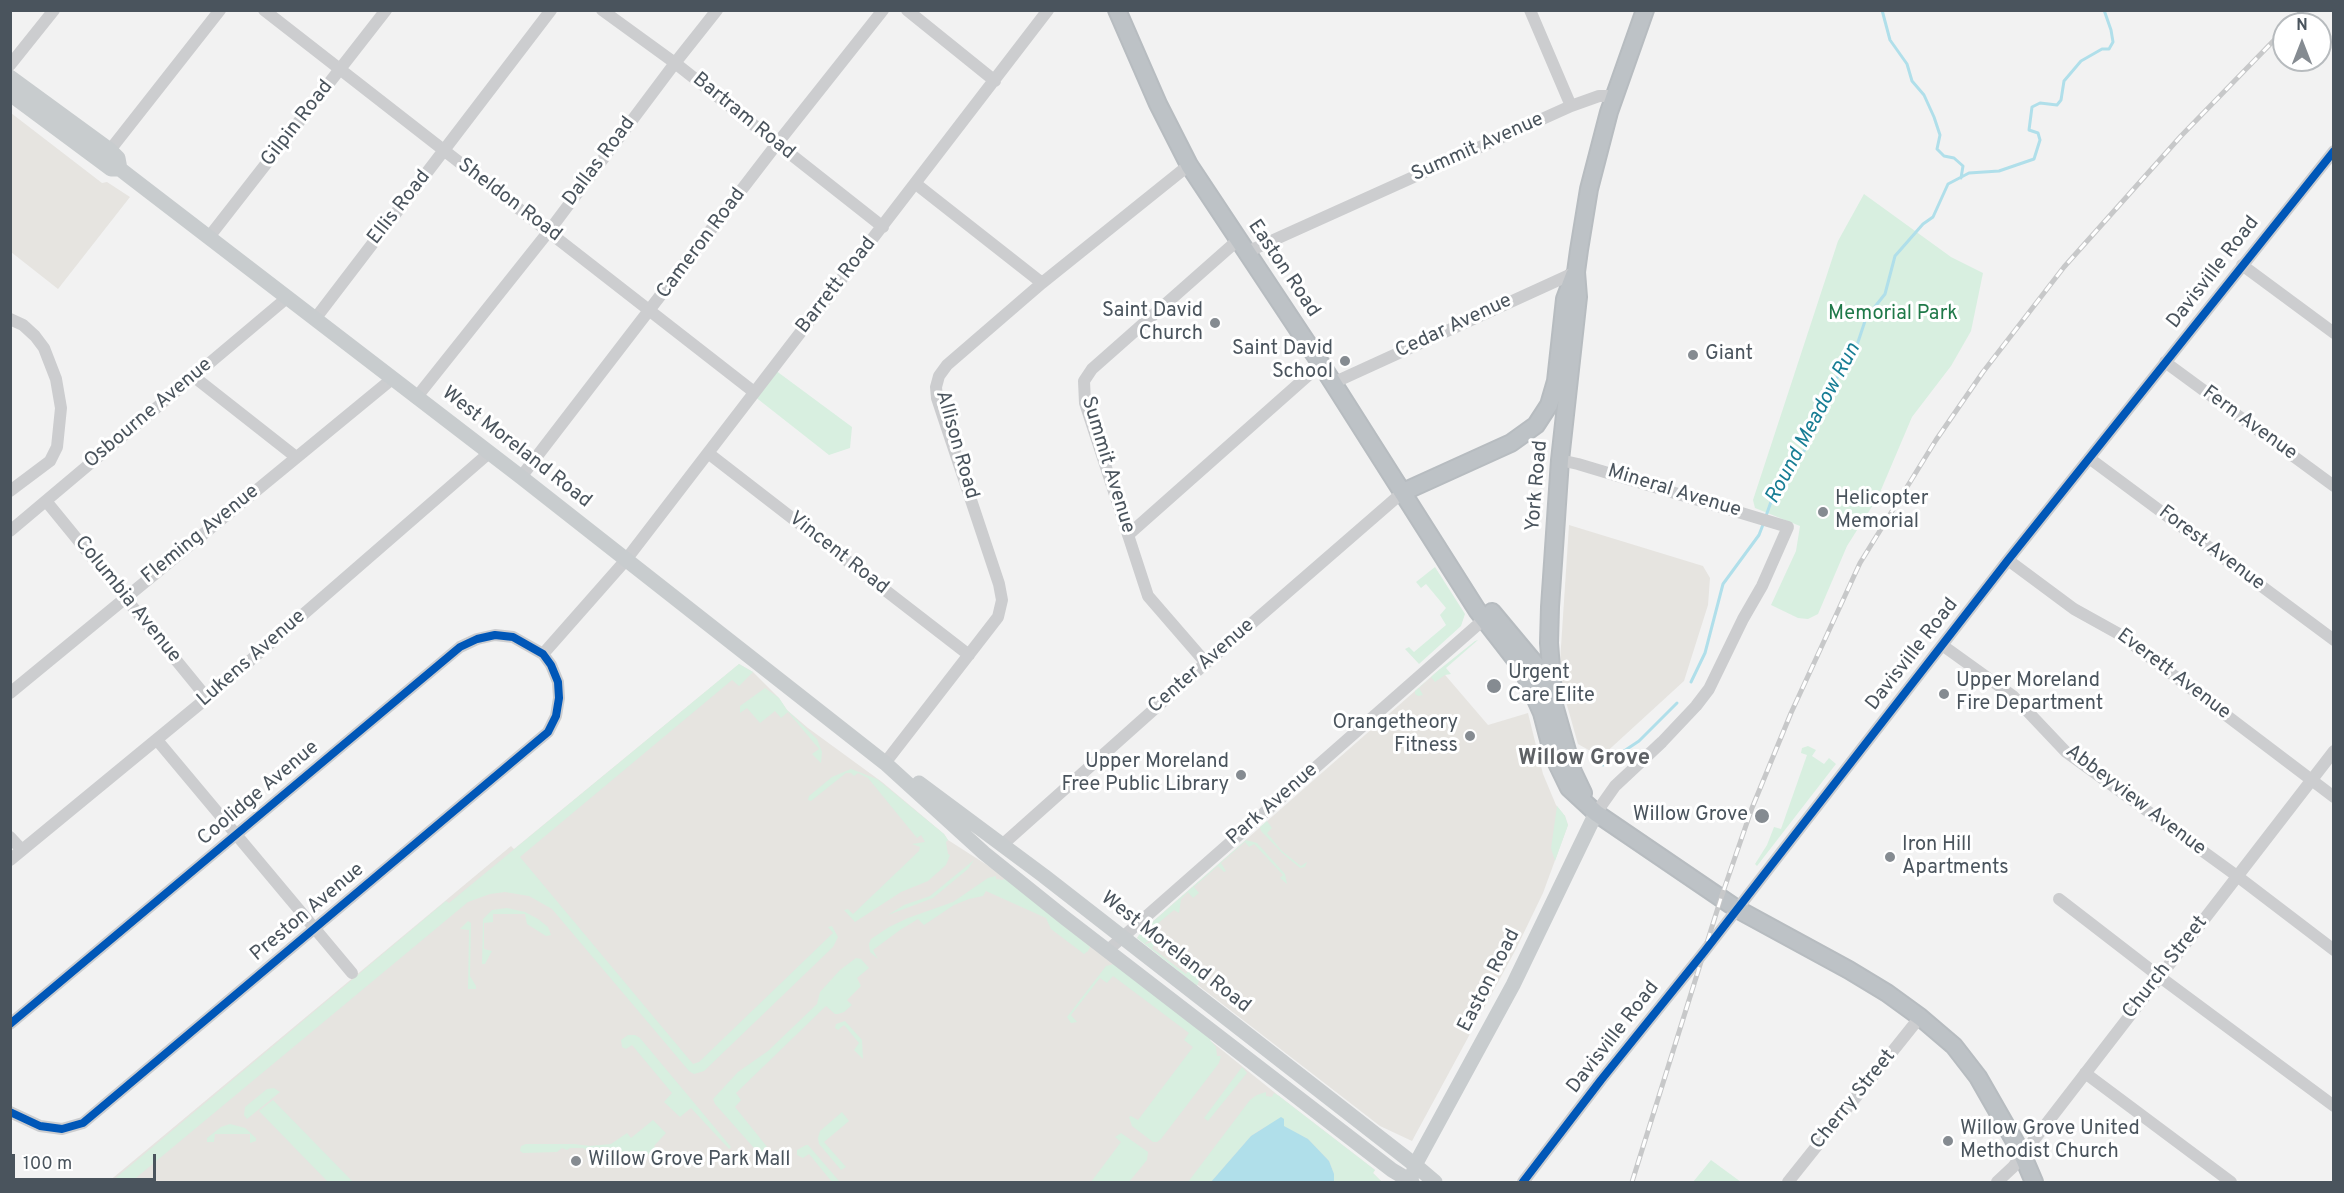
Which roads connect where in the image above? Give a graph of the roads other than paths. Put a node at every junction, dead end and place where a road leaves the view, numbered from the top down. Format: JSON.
{"nodes":[{"id":1,"x":54,"y":10,"type":"edge"},
{"id":2,"x":220,"y":10,"type":"edge"},
{"id":3,"x":264,"y":10,"type":"edge"},
{"id":4,"x":386,"y":10,"type":"edge"},
{"id":5,"x":551,"y":10,"type":"edge"},
{"id":6,"x":602,"y":10,"type":"edge"},
{"id":7,"x":717,"y":10,"type":"edge"},
{"id":8,"x":883,"y":10,"type":"edge"},
{"id":9,"x":907,"y":10,"type":"edge"},
{"id":10,"x":1048,"y":10,"type":"edge"},
{"id":11,"x":1117,"y":10,"type":"edge"},
{"id":12,"x":1530,"y":10,"type":"edge"},
{"id":13,"x":1644,"y":10,"type":"edge"},
{"id":14,"x":675,"y":63,"type":"junction"},
{"id":15,"x":10,"y":64,"type":"edge"},
{"id":16,"x":341,"y":70,"type":"junction"},
{"id":17,"x":10,"y":77,"type":"edge"},
{"id":18,"x":994,"y":81,"type":"junction"},
{"id":19,"x":10,"y":94,"type":"edge"},
{"id":20,"x":1613,"y":96,"type":"junction"},
{"id":21,"x":1571,"y":106,"type":"junction"},
{"id":22,"x":776,"y":145,"type":"junction"},
{"id":23,"x":110,"y":150,"type":"junction"},
{"id":24,"x":2334,"y":150,"type":"edge"},
{"id":25,"x":444,"y":151,"type":"junction"},
{"id":26,"x":1189,"y":165,"type":"junction"},
{"id":27,"x":120,"y":169,"type":"junction"},
{"id":28,"x":916,"y":184,"type":"junction"},
{"id":29,"x":883,"y":227,"type":"junction"},
{"id":30,"x":549,"y":231,"type":"junction"},
{"id":31,"x":209,"y":237,"type":"junction"},
{"id":32,"x":1243,"y":246,"type":"junction"},
{"id":33,"x":2242,"y":265,"type":"junction"},
{"id":34,"x":1576,"y":272,"type":"junction"},
{"id":35,"x":1042,"y":283,"type":"junction"},
{"id":36,"x":288,"y":297,"type":"junction"},
{"id":37,"x":651,"y":310,"type":"junction"},
{"id":38,"x":315,"y":319,"type":"junction"},
{"id":39,"x":10,"y":320,"type":"edge"},
{"id":40,"x":2334,"y":333,"type":"edge"},
{"id":41,"x":2165,"y":362,"type":"junction"},
{"id":42,"x":1321,"y":364,"type":"junction"},
{"id":43,"x":193,"y":376,"type":"junction"},
{"id":44,"x":392,"y":379,"type":"junction"},
{"id":45,"x":1333,"y":383,"type":"junction"},
{"id":46,"x":754,"y":392,"type":"junction"},
{"id":47,"x":416,"y":398,"type":"junction"},
{"id":48,"x":489,"y":453,"type":"junction"},
{"id":49,"x":708,"y":453,"type":"junction"},
{"id":50,"x":296,"y":457,"type":"junction"},
{"id":51,"x":2089,"y":458,"type":"junction"},
{"id":52,"x":1560,"y":460,"type":"junction"},
{"id":53,"x":521,"y":477,"type":"junction"},
{"id":54,"x":2334,"y":486,"type":"edge"},
{"id":55,"x":10,"y":491,"type":"edge"},
{"id":56,"x":1403,"y":492,"type":"junction"},
{"id":57,"x":46,"y":501,"type":"junction"},
{"id":58,"x":10,"y":531,"type":"edge"},
{"id":59,"x":1128,"y":535,"type":"junction"},
{"id":60,"x":2008,"y":560,"type":"junction"},
{"id":61,"x":625,"y":561,"type":"junction"},
{"id":62,"x":125,"y":597,"type":"junction"},
{"id":63,"x":1488,"y":616,"type":"junction"},
{"id":64,"x":2334,"y":640,"type":"edge"},
{"id":65,"x":1942,"y":645,"type":"junction"},
{"id":66,"x":543,"y":654,"type":"junction"},
{"id":67,"x":969,"y":655,"type":"junction"},
{"id":68,"x":1206,"y":663,"type":"junction"},
{"id":69,"x":10,"y":693,"type":"edge"},
{"id":70,"x":207,"y":698,"type":"junction"},
{"id":71,"x":1554,"y":705,"type":"junction"},
{"id":72,"x":157,"y":740,"type":"junction"},
{"id":73,"x":2334,"y":751,"type":"edge"},
{"id":74,"x":885,"y":763,"type":"junction"},
{"id":75,"x":2311,"y":779,"type":"junction"},
{"id":76,"x":2334,"y":797,"type":"edge"},
{"id":77,"x":1596,"y":813,"type":"junction"},
{"id":78,"x":236,"y":835,"type":"junction"},
{"id":79,"x":10,"y":837,"type":"edge"},
{"id":80,"x":1002,"y":845,"type":"junction"},
{"id":81,"x":22,"y":850,"type":"junction"},
{"id":82,"x":10,"y":860,"type":"edge"},
{"id":83,"x":2237,"y":876,"type":"junction"},
{"id":84,"x":2059,"y":898,"type":"dead end"},
{"id":85,"x":1737,"y":909,"type":"junction"},
{"id":86,"x":315,"y":929,"type":"junction"},
{"id":87,"x":1120,"y":938,"type":"junction"},
{"id":88,"x":1108,"y":950,"type":"junction"},
{"id":89,"x":2334,"y":950,"type":"edge"},
{"id":90,"x":352,"y":973,"type":"dead end"},
{"id":91,"x":2160,"y":977,"type":"junction"},
{"id":92,"x":1920,"y":1017,"type":"junction"},
{"id":93,"x":10,"y":1024,"type":"edge"},
{"id":94,"x":2085,"y":1073,"type":"junction"},
{"id":95,"x":2334,"y":1106,"type":"edge"},
{"id":96,"x":10,"y":1112,"type":"edge"},
{"id":97,"x":2022,"y":1154,"type":"junction"},
{"id":98,"x":1415,"y":1165,"type":"junction"},
{"id":99,"x":1402,"y":1180,"type":"edge"},
{"id":100,"x":1435,"y":1182,"type":"edge"},
{"id":101,"x":1522,"y":1182,"type":"edge"},
{"id":102,"x":1788,"y":1182,"type":"edge"},
{"id":103,"x":1997,"y":1182,"type":"edge"},
{"id":104,"x":2034,"y":1182,"type":"edge"},
{"id":105,"x":2231,"y":1182,"type":"edge"}],
"edges":[{"from":1,"to":15,"type":"street"},
{"from":2,"to":23,"type":"street"},
{"from":3,"to":16,"type":"street","name":"Sheldon Road"},
{"from":4,"to":16,"type":"street","name":"Gilpin Road"},
{"from":5,"to":25,"type":"street","name":"Ellis Road"},
{"from":6,"to":14,"type":"street","name":"Bartram Road"},
{"from":7,"to":14,"type":"street","name":"Dallas Road"},
{"from":8,"to":22,"type":"street","name":"Cameron Road"},
{"from":9,"to":18,"type":"street"},
{"from":10,"to":18,"type":"street","name":"Barrett Road"},
{"from":11,"to":26,"type":"highway","name":"Easton Road"},
{"from":12,"to":21,"type":"street"},
{"from":13,"to":20,"type":"highway","name":"York Road"},
{"from":14,"to":22,"type":"street","name":"Bartram Road"},
{"from":14,"to":30,"type":"street","name":"Dallas Road"},
{"from":16,"to":25,"type":"street","name":"Sheldon Road"},
{"from":16,"to":31,"type":"street","name":"Gilpin Road"},
{"from":17,"to":23,"type":"main road","name":"West Moreland Road"},
{"from":18,"to":28,"type":"street","name":"Barrett Road"},
{"from":19,"to":27,"type":"main road","name":"West Moreland Road"},
{"from":20,"to":21,"type":"street","name":"Summit Avenue"},
{"from":20,"to":34,"type":"highway","name":"York Road"},
{"from":21,"to":32,"type":"street","name":"Summit Avenue"},
{"from":22,"to":29,"type":"street","name":"Bartram Road"},
{"from":22,"to":37,"type":"street","name":"Cameron Road"},
{"from":23,"to":27,"type":"main road","name":"West Moreland Road"},
{"from":24,"to":33,"type":"street","name":"Davisville Road"},
{"from":25,"to":30,"type":"street","name":"Sheldon Road"},
{"from":25,"to":38,"type":"street","name":"Ellis Road"},
{"from":26,"to":32,"type":"highway","name":"Easton Road"},
{"from":26,"to":35,"type":"street","name":"Allison Road"},
{"from":27,"to":31,"type":"main road","name":"West Moreland Road"},
{"from":28,"to":29,"type":"street","name":"Barrett Road"},
{"from":28,"to":35,"type":"street"},
{"from":29,"to":46,"type":"street","name":"Barrett Road"},
{"from":30,"to":37,"type":"street","name":"Sheldon Road"},
{"from":30,"to":47,"type":"street","name":"Dallas Road"},
{"from":31,"to":36,"type":"main road","name":"West Moreland Road"},
{"from":32,"to":42,"type":"highway","name":"Easton Road"},
{"from":32,"to":59,"type":"street","name":"Summit Avenue"},
{"from":33,"to":40,"type":"street"},
{"from":33,"to":41,"type":"street","name":"Davisville Road"},
{"from":34,"to":45,"type":"street","name":"Cedar Avenue"},
{"from":34,"to":52,"type":"highway","name":"York Road"},
{"from":34,"to":56,"type":"highway","name":"York Road"},
{"from":35,"to":67,"type":"street","name":"Allison Road"},
{"from":36,"to":38,"type":"main road","name":"West Moreland Road"},
{"from":36,"to":43,"type":"street","name":"Osbourne Avenue"},
{"from":37,"to":46,"type":"street","name":"Sheldon Road"},
{"from":37,"to":53,"type":"street","name":"Cameron Road"},
{"from":38,"to":44,"type":"main road","name":"West Moreland Road"},
{"from":39,"to":55,"type":"street"},
{"from":41,"to":51,"type":"street","name":"Davisville Road"},
{"from":41,"to":54,"type":"street","name":"Fern Avenue"},
{"from":42,"to":45,"type":"highway","name":"Easton Road"},
{"from":42,"to":59,"type":"street"},
{"from":43,"to":50,"type":"street"},
{"from":43,"to":57,"type":"street","name":"Osbourne Avenue"},
{"from":44,"to":47,"type":"main road","name":"West Moreland Road"},
{"from":44,"to":50,"type":"street","name":"Fleming Avenue"},
{"from":45,"to":56,"type":"highway","name":"Easton Road"},
{"from":46,"to":49,"type":"street","name":"Barrett Road"},
{"from":47,"to":48,"type":"main road","name":"West Moreland Road"},
{"from":48,"to":53,"type":"main road","name":"West Moreland Road"},
{"from":48,"to":70,"type":"street","name":"Lukens Avenue"},
{"from":49,"to":61,"type":"street","name":"Barrett Road"},
{"from":49,"to":67,"type":"street","name":"Vincent Road"},
{"from":50,"to":62,"type":"street","name":"Fleming Avenue"},
{"from":51,"to":60,"type":"street","name":"Davisville Road"},
{"from":51,"to":64,"type":"street","name":"Forest Avenue"},
{"from":52,"to":71,"type":"highway","name":"York Road"},
{"from":52,"to":77,"type":"street","name":"Mineral Avenue"},
{"from":53,"to":61,"type":"main road","name":"West Moreland Road"},
{"from":56,"to":63,"type":"highway","name":"Easton Road"},
{"from":56,"to":68,"type":"street","name":"Center Avenue"},
{"from":57,"to":58,"type":"street","name":"Osbourne Avenue"},
{"from":57,"to":62,"type":"street","name":"Columbia Avenue"},
{"from":59,"to":68,"type":"street","name":"Summit Avenue"},
{"from":60,"to":65,"type":"street","name":"Davisville Road"},
{"from":60,"to":75,"type":"street","name":"Everett Avenue"},
{"from":61,"to":66,"type":"street"},
{"from":61,"to":74,"type":"main road","name":"West Moreland Road"},
{"from":62,"to":69,"type":"street","name":"Fleming Avenue"},
{"from":62,"to":70,"type":"street","name":"Columbia Avenue"},
{"from":63,"to":71,"type":"highway","name":"Easton Road"},
{"from":63,"to":77,"type":"highway","name":"Easton Road"},
{"from":63,"to":87,"type":"street","name":"Park Avenue"},
{"from":65,"to":83,"type":"street","name":"Abbeyview Avenue"},
{"from":65,"to":85,"type":"street","name":"Davisville Road"},
{"from":66,"to":78,"type":"street","name":"Coolidge Avenue"},
{"from":66,"to":86,"type":"street","name":"Preston Avenue"},
{"from":67,"to":74,"type":"street","name":"Allison Road"},
{"from":68,"to":80,"type":"street","name":"Center Avenue"},
{"from":70,"to":72,"type":"street","name":"Lukens Avenue"},
{"from":71,"to":77,"type":"highway","name":"Easton Road"},
{"from":72,"to":78,"type":"street"},
{"from":72,"to":81,"type":"street","name":"Lukens Avenue"},
{"from":73,"to":75,"type":"street","name":"Church Street"},
{"from":74,"to":80,"type":"main road","name":"West Moreland Road"},
{"from":74,"to":88,"type":"main road","name":"West Moreland Road"},
{"from":75,"to":76,"type":"street","name":"Everett Avenue"},
{"from":75,"to":83,"type":"street","name":"Church Street"},
{"from":77,"to":85,"type":"highway"},
{"from":77,"to":98,"type":"main road","name":"Easton Road"},
{"from":78,"to":86,"type":"street"},
{"from":78,"to":93,"type":"street","name":"Coolidge Avenue"},
{"from":79,"to":81,"type":"street"},
{"from":80,"to":87,"type":"main road","name":"West Moreland Road"},
{"from":81,"to":82,"type":"street","name":"Lukens Avenue"},
{"from":83,"to":89,"type":"street","name":"Abbeyview Avenue"},
{"from":83,"to":91,"type":"street","name":"Church Street"},
{"from":84,"to":91,"type":"street"},
{"from":85,"to":92,"type":"highway"},
{"from":85,"to":101,"type":"street","name":"Davisville Road"},
{"from":86,"to":90,"type":"street"},
{"from":86,"to":96,"type":"street","name":"Preston Avenue"},
{"from":87,"to":88,"type":"street","name":"Park Avenue"},
{"from":87,"to":98,"type":"main road","name":"West Moreland Road"},
{"from":88,"to":99,"type":"main road","name":"West Moreland Road"},
{"from":91,"to":94,"type":"street","name":"Church Street"},
{"from":91,"to":95,"type":"street"},
{"from":92,"to":97,"type":"highway"},
{"from":92,"to":102,"type":"street","name":"Cherry Street"},
{"from":94,"to":97,"type":"street","name":"Church Street"},
{"from":94,"to":105,"type":"street"},
{"from":97,"to":103,"type":"street","name":"Church Street"},
{"from":97,"to":104,"type":"highway"},
{"from":98,"to":99,"type":"main road","name":"Easton Road"},
{"from":98,"to":100,"type":"main road","name":"West Moreland Road"}]}
